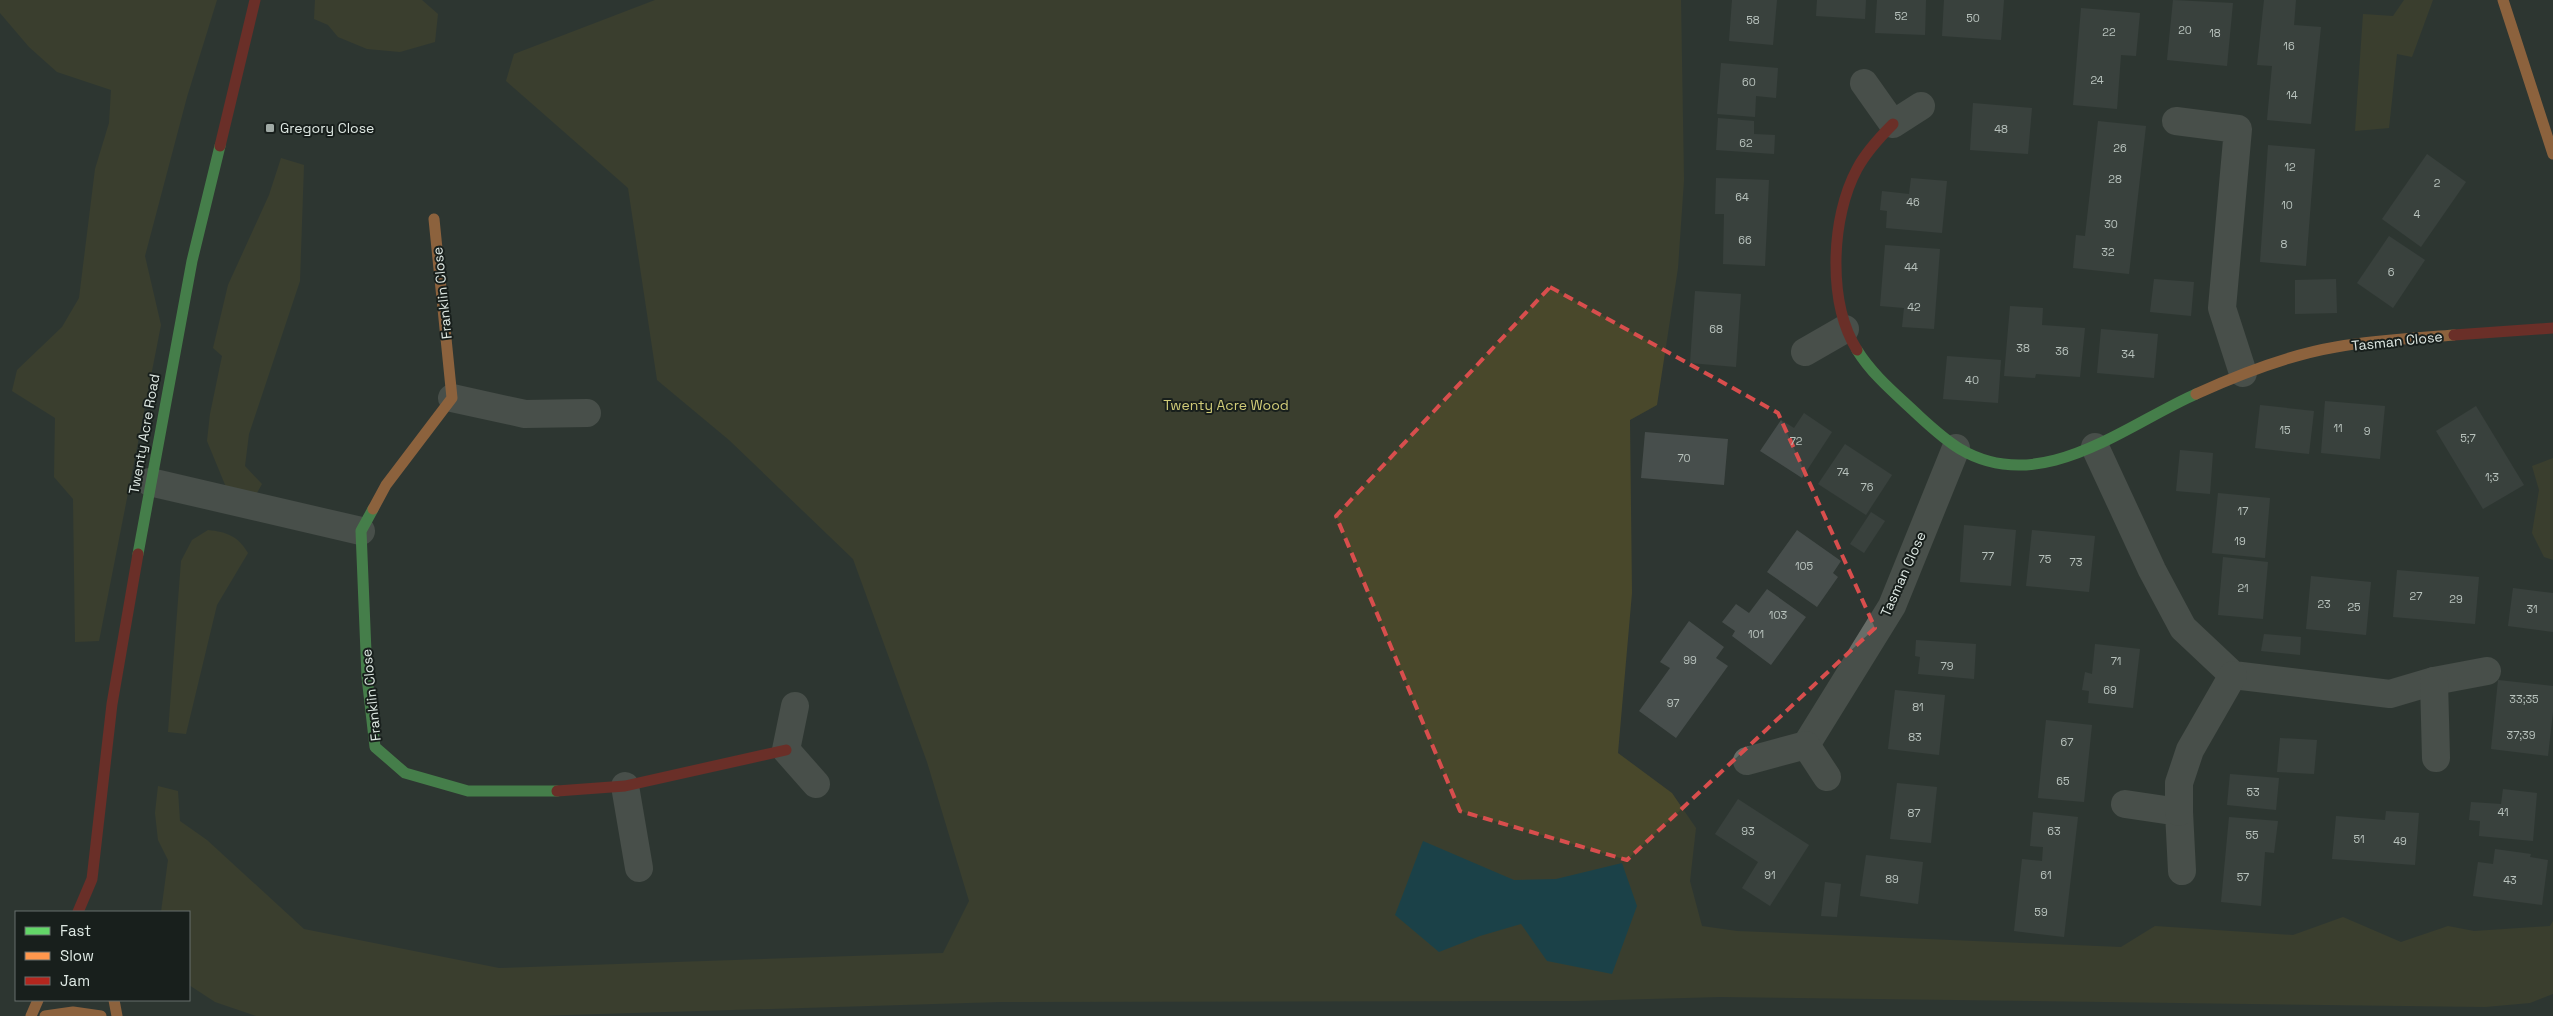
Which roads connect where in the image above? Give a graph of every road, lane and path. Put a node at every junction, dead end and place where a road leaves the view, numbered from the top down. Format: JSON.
{"nodes":[{"id":1,"x":255,"y":0,"type":"edge"},
{"id":2,"x":2503,"y":0,"type":"edge"},
{"id":3,"x":1864,"y":83,"type":"dead end"},
{"id":4,"x":1921,"y":106,"type":"dead end"},
{"id":5,"x":2176,"y":121,"type":"dead end"},
{"id":6,"x":1893,"y":124,"type":"junction"},
{"id":7,"x":2553,"y":154,"type":"edge"},
{"id":8,"x":434,"y":219,"type":"dead end"},
{"id":9,"x":2553,"y":328,"type":"edge"},
{"id":10,"x":1844,"y":329,"type":"junction"},
{"id":11,"x":1805,"y":352,"type":"dead end"},
{"id":12,"x":2244,"y":373,"type":"junction"},
{"id":13,"x":452,"y":398,"type":"junction"},
{"id":14,"x":588,"y":413,"type":"dead end"},
{"id":15,"x":2095,"y":447,"type":"junction"},
{"id":16,"x":1956,"y":448,"type":"junction"},
{"id":17,"x":150,"y":482,"type":"junction"},
{"id":18,"x":361,"y":532,"type":"junction"},
{"id":19,"x":2487,"y":671,"type":"dead end"},
{"id":20,"x":2233,"y":675,"type":"junction"},
{"id":21,"x":2434,"y":681,"type":"junction"},
{"id":22,"x":795,"y":706,"type":"dead end"},
{"id":23,"x":1806,"y":744,"type":"junction"},
{"id":24,"x":786,"y":750,"type":"junction"},
{"id":25,"x":2436,"y":758,"type":"dead end"},
{"id":26,"x":1747,"y":761,"type":"dead end"},
{"id":27,"x":1827,"y":777,"type":"dead end"},
{"id":28,"x":816,"y":784,"type":"dead end"},
{"id":29,"x":624,"y":786,"type":"junction"},
{"id":30,"x":2124,"y":804,"type":"dead end"},
{"id":31,"x":2179,"y":812,"type":"junction"},
{"id":32,"x":639,"y":868,"type":"dead end"},
{"id":33,"x":2182,"y":871,"type":"dead end"},
{"id":34,"x":92,"y":879,"type":"junction"},
{"id":35,"x":97,"y":904,"type":"dead end"},
{"id":36,"x":78,"y":911,"type":"edge"},
{"id":37,"x":38,"y":1001,"type":"edge"},
{"id":38,"x":114,"y":1001,"type":"edge"},
{"id":39,"x":31,"y":1016,"type":"edge"},
{"id":40,"x":46,"y":1016,"type":"edge"},
{"id":41,"x":101,"y":1016,"type":"edge"},
{"id":42,"x":117,"y":1016,"type":"edge"}],
"edges":[{"from":1,"to":17,"type":"street","name":"Twenty Acre Road"},
{"from":2,"to":7,"type":"street"},
{"from":3,"to":6,"type":"street"},
{"from":4,"to":6,"type":"street","name":"Tasman Close"},
{"from":5,"to":12,"type":"street"},
{"from":6,"to":10,"type":"street","name":"Tasman Close"},
{"from":8,"to":13,"type":"street","name":"Franklin Close"},
{"from":9,"to":12,"type":"street","name":"Tasman Close"},
{"from":10,"to":11,"type":"street"},
{"from":10,"to":16,"type":"street","name":"Tasman Close"},
{"from":12,"to":15,"type":"street","name":"Tasman Close"},
{"from":13,"to":14,"type":"street"},
{"from":13,"to":18,"type":"street"},
{"from":15,"to":16,"type":"street","name":"Tasman Close"},
{"from":15,"to":20,"type":"street"},
{"from":16,"to":23,"type":"street","name":"Tasman Close"},
{"from":17,"to":18,"type":"street"},
{"from":17,"to":34,"type":"street","name":"Twenty Acre Road"},
{"from":18,"to":29,"type":"street","name":"Franklin Close"},
{"from":19,"to":21,"type":"street"},
{"from":20,"to":21,"type":"street"},
{"from":20,"to":31,"type":"street"},
{"from":21,"to":25,"type":"street"},
{"from":22,"to":24,"type":"street"},
{"from":23,"to":26,"type":"street"},
{"from":23,"to":27,"type":"street"},
{"from":24,"to":28,"type":"street"},
{"from":24,"to":29,"type":"street","name":"Franklin Close"},
{"from":29,"to":32,"type":"street"},
{"from":30,"to":31,"type":"street"},
{"from":31,"to":33,"type":"street"},
{"from":34,"to":35,"type":"street","name":"Twenty Acre Road"},
{"from":34,"to":36,"type":"street","name":"Twenty Acre Road"},
{"from":37,"to":39,"type":"street"},
{"from":38,"to":42,"type":"street"},
{"from":40,"to":41,"type":"street"}]}
